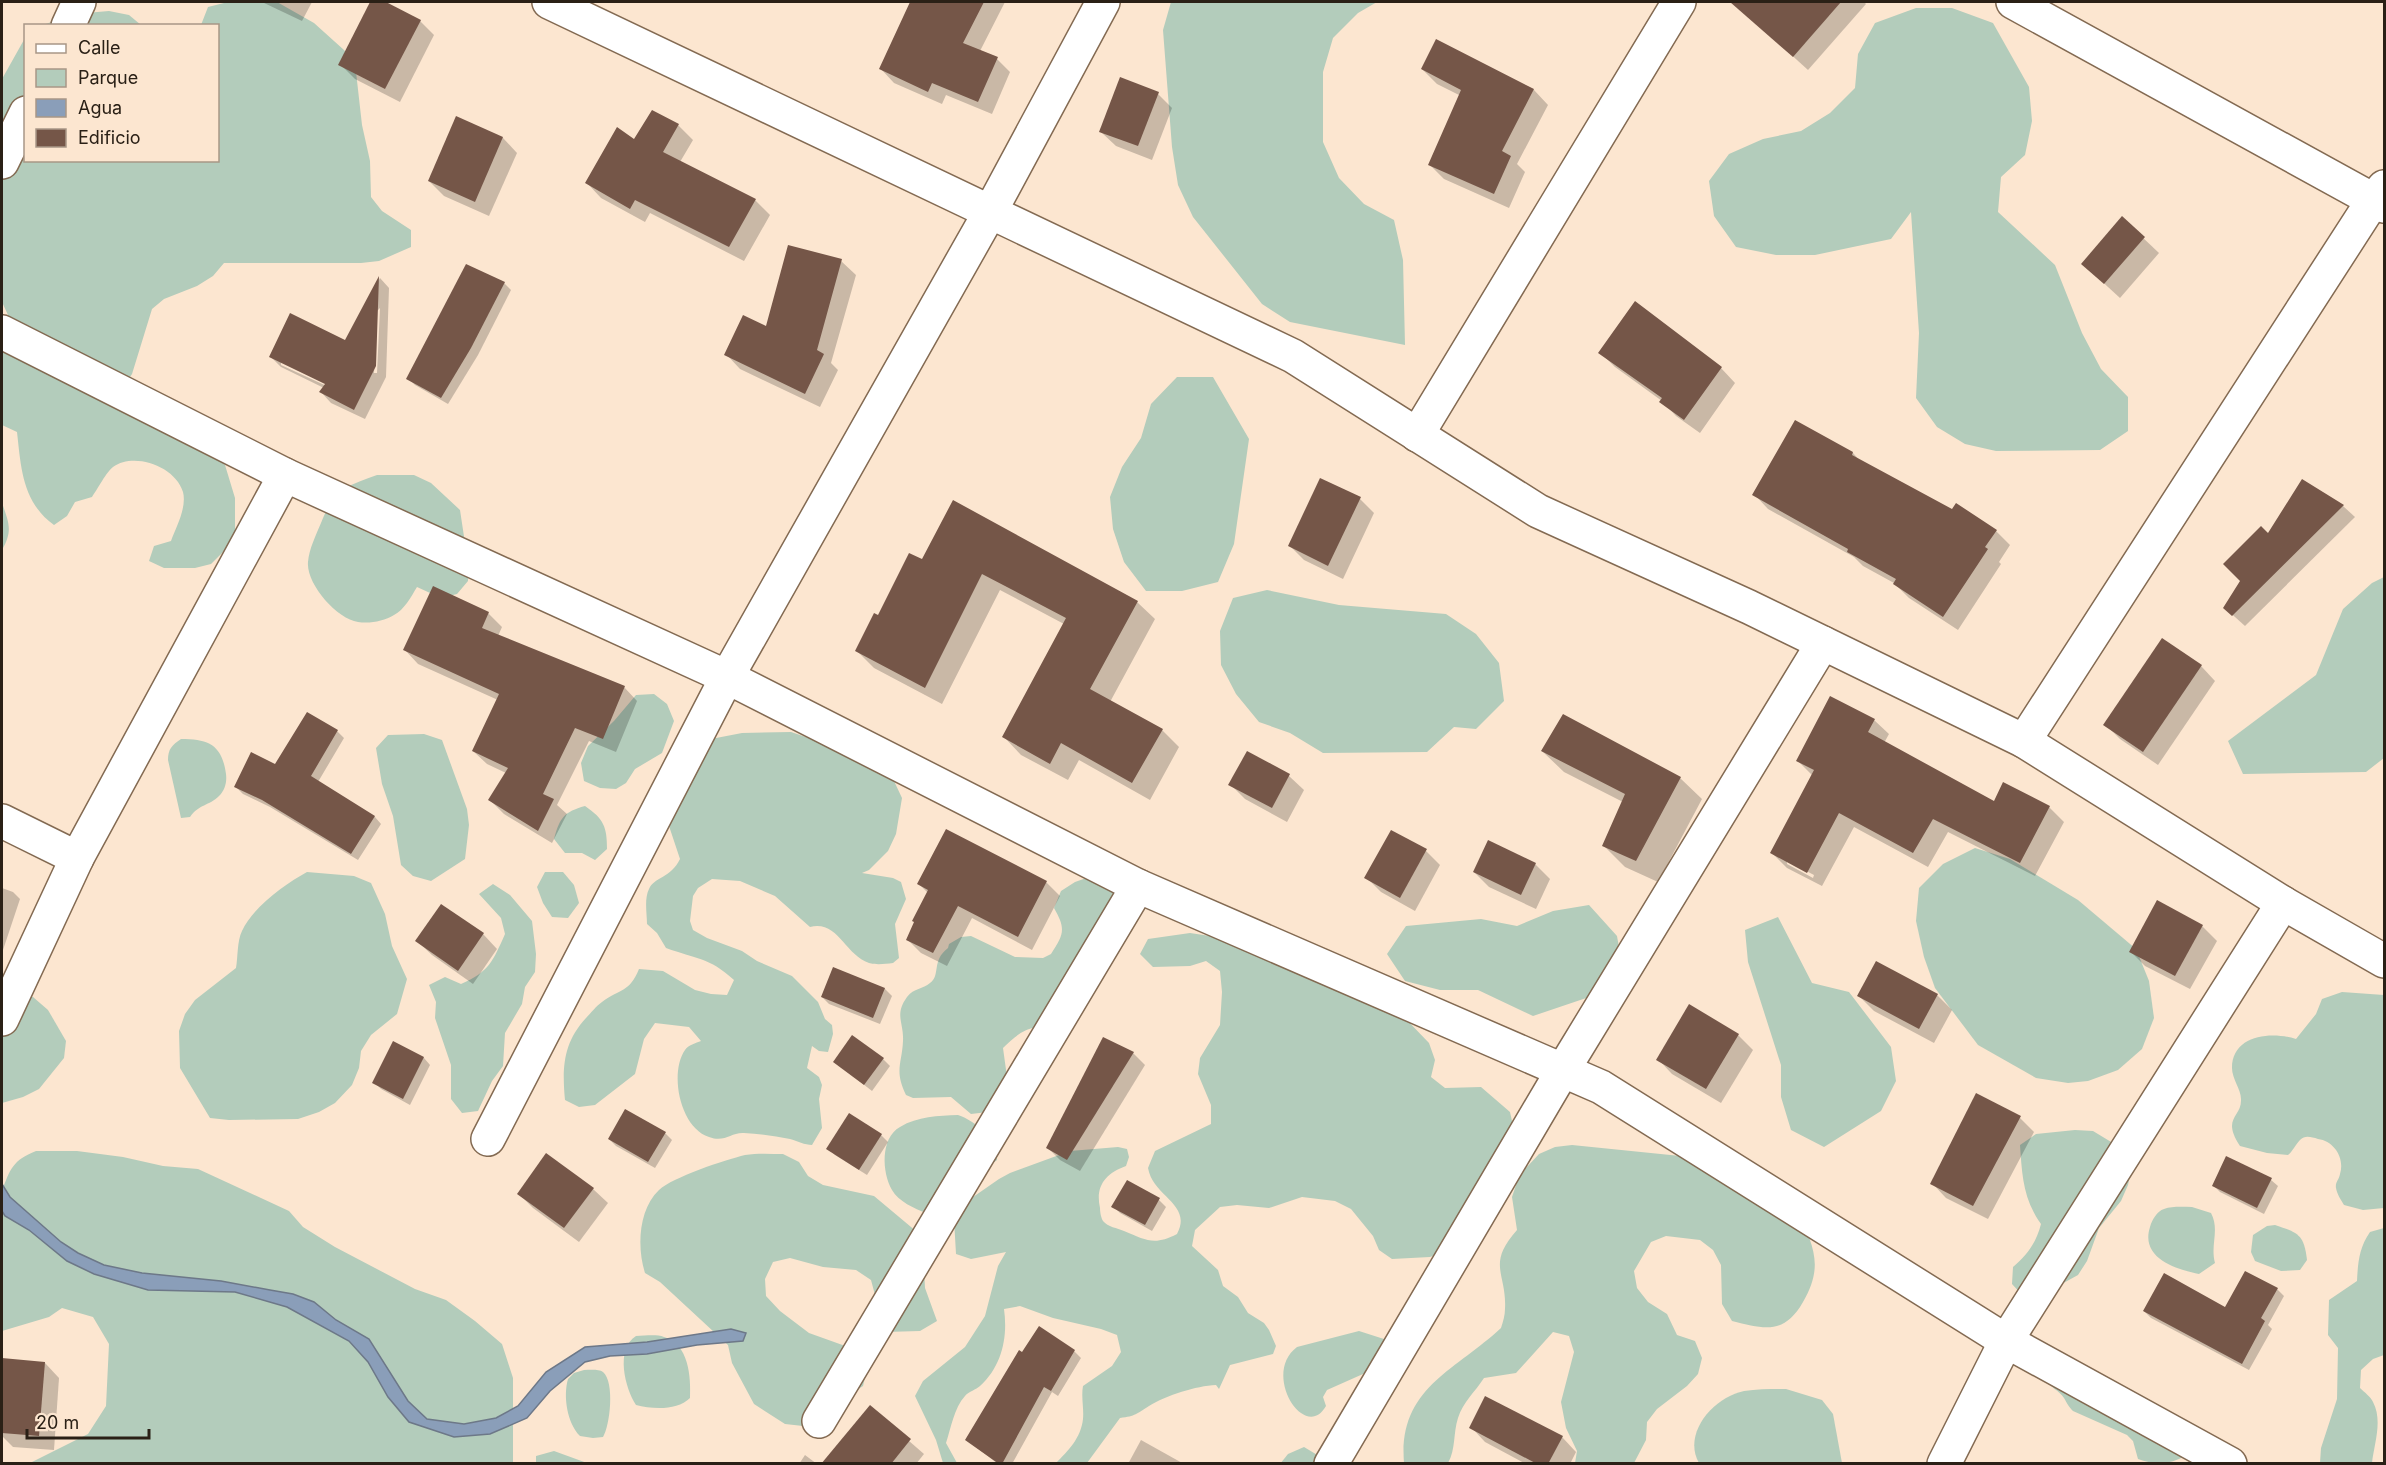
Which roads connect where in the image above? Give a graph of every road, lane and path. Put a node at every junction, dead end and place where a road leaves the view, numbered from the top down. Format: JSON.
{"nodes":[{"id":1,"x":80,"y":2,"type":"edge"},
{"id":2,"x":549,"y":2,"type":"edge"},
{"id":3,"x":1103,"y":2,"type":"edge"},
{"id":4,"x":1679,"y":2,"type":"edge"},
{"id":5,"x":2013,"y":2,"type":"edge"},
{"id":6,"x":586,"y":10,"type":"edge"},
{"id":7,"x":69,"y":24,"type":"edge"},
{"id":8,"x":24,"y":117,"type":"edge"},
{"id":9,"x":2,"y":162,"type":"edge"},
{"id":10,"x":2381,"y":197,"type":"edge"},
{"id":11,"x":990,"y":212,"type":"junction"},
{"id":12,"x":2,"y":332,"type":"edge"},
{"id":13,"x":1417,"y":435,"type":"junction"},
{"id":14,"x":285,"y":475,"type":"junction"},
{"id":15,"x":1823,"y":643,"type":"junction"},
{"id":16,"x":727,"y":677,"type":"junction"},
{"id":17,"x":2024,"y":741,"type":"junction"},
{"id":18,"x":2,"y":821,"type":"edge"},
{"id":19,"x":77,"y":858,"type":"junction"},
{"id":20,"x":1138,"y":886,"type":"junction"},
{"id":21,"x":2283,"y":903,"type":"junction"},
{"id":22,"x":2385,"y":961,"type":"edge"},
{"id":23,"x":2,"y":1019,"type":"edge"},
{"id":24,"x":1563,"y":1070,"type":"junction"},
{"id":25,"x":488,"y":1139,"type":"dead end"},
{"id":26,"x":2007,"y":1341,"type":"junction"},
{"id":27,"x":819,"y":1421,"type":"dead end"},
{"id":28,"x":1331,"y":1464,"type":"edge"},
{"id":29,"x":1944,"y":1464,"type":"edge"},
{"id":30,"x":2230,"y":1464,"type":"edge"}],
"edges":[{"from":1,"to":7,"type":"street"},
{"from":2,"to":6,"type":"street"},
{"from":3,"to":11,"type":"street"},
{"from":4,"to":13,"type":"street"},
{"from":5,"to":10,"type":"street"},
{"from":6,"to":11,"type":"street"},
{"from":8,"to":9,"type":"street"},
{"from":10,"to":17,"type":"street"},
{"from":11,"to":13,"type":"street"},
{"from":11,"to":16,"type":"street"},
{"from":12,"to":14,"type":"street"},
{"from":13,"to":15,"type":"street"},
{"from":14,"to":16,"type":"street"},
{"from":14,"to":19,"type":"street"},
{"from":15,"to":17,"type":"street"},
{"from":15,"to":24,"type":"street"},
{"from":16,"to":20,"type":"street"},
{"from":16,"to":25,"type":"street"},
{"from":17,"to":21,"type":"street"},
{"from":18,"to":19,"type":"street"},
{"from":19,"to":23,"type":"street"},
{"from":20,"to":24,"type":"street"},
{"from":20,"to":27,"type":"street"},
{"from":21,"to":22,"type":"street"},
{"from":21,"to":26,"type":"street"},
{"from":24,"to":26,"type":"street"},
{"from":24,"to":28,"type":"street"},
{"from":26,"to":29,"type":"street"},
{"from":26,"to":30,"type":"street"}]}
